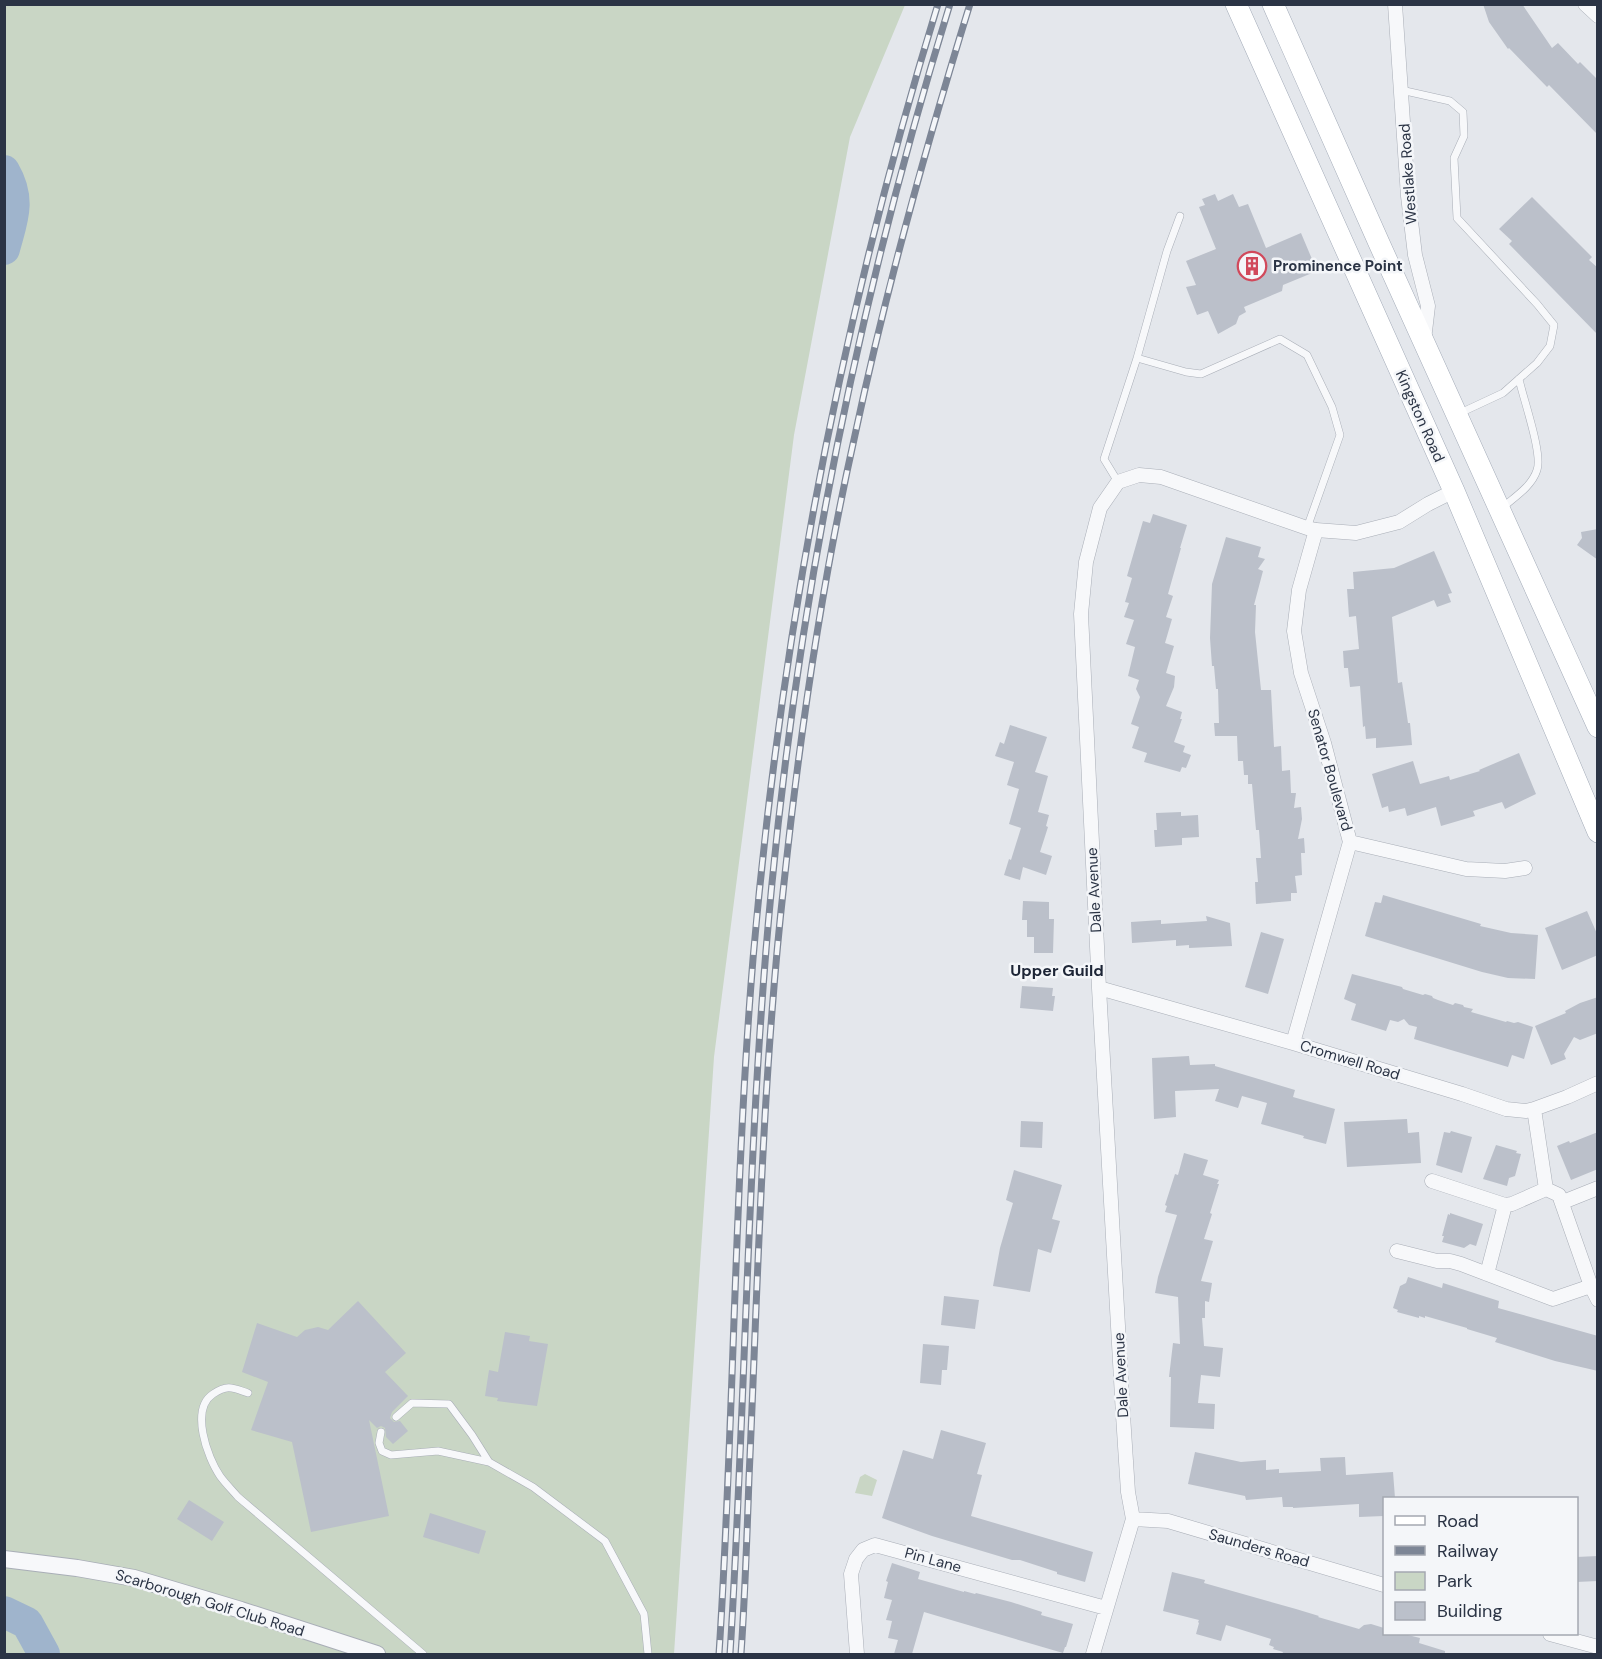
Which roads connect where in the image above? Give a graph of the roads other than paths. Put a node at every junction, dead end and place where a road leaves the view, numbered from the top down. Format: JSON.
{"nodes":[{"id":1,"x":1236,"y":4,"type":"edge"},
{"id":2,"x":1273,"y":4,"type":"edge"},
{"id":3,"x":1395,"y":4,"type":"edge"},
{"id":4,"x":1585,"y":4,"type":"edge"},
{"id":5,"x":1598,"y":16,"type":"edge"},
{"id":6,"x":1401,"y":90,"type":"junction"},
{"id":7,"x":1180,"y":216,"type":"dead end"},
{"id":8,"x":1424,"y":342,"type":"junction"},
{"id":9,"x":1137,"y":358,"type":"junction"},
{"id":10,"x":1519,"y":379,"type":"junction"},
{"id":11,"x":1456,"y":415,"type":"junction"},
{"id":12,"x":1118,"y":482,"type":"junction"},
{"id":13,"x":1454,"y":491,"type":"junction"},
{"id":14,"x":1500,"y":510,"type":"junction"},
{"id":15,"x":1311,"y":529,"type":"junction"},
{"id":16,"x":1598,"y":727,"type":"edge"},
{"id":17,"x":1598,"y":832,"type":"edge"},
{"id":18,"x":1350,"y":842,"type":"junction"},
{"id":19,"x":1525,"y":868,"type":"dead end"},
{"id":20,"x":1099,"y":988,"type":"junction"},
{"id":21,"x":1293,"y":1043,"type":"junction"},
{"id":22,"x":1598,"y":1083,"type":"edge"},
{"id":23,"x":1534,"y":1109,"type":"junction"},
{"id":24,"x":1432,"y":1181,"type":"dead end"},
{"id":25,"x":1598,"y":1188,"type":"edge"},
{"id":26,"x":1546,"y":1189,"type":"junction"},
{"id":27,"x":1563,"y":1202,"type":"junction"},
{"id":28,"x":1505,"y":1204,"type":"junction"},
{"id":29,"x":1397,"y":1251,"type":"dead end"},
{"id":30,"x":1487,"y":1274,"type":"junction"},
{"id":31,"x":1591,"y":1286,"type":"junction"},
{"id":32,"x":1598,"y":1300,"type":"edge"},
{"id":33,"x":248,"y":1393,"type":"dead end"},
{"id":34,"x":396,"y":1417,"type":"dead end"},
{"id":35,"x":381,"y":1432,"type":"dead end"},
{"id":36,"x":489,"y":1462,"type":"junction"},
{"id":37,"x":1133,"y":1518,"type":"junction"},
{"id":38,"x":4,"y":1559,"type":"edge"},
{"id":39,"x":1383,"y":1585,"type":"edge"},
{"id":40,"x":1107,"y":1608,"type":"junction"},
{"id":41,"x":1554,"y":1635,"type":"edge"},
{"id":42,"x":1598,"y":1647,"type":"edge"},
{"id":43,"x":377,"y":1654,"type":"edge"},
{"id":44,"x":423,"y":1654,"type":"edge"},
{"id":45,"x":648,"y":1654,"type":"edge"},
{"id":46,"x":856,"y":1654,"type":"edge"},
{"id":47,"x":1093,"y":1654,"type":"edge"}],
"edges":[{"from":1,"to":13,"type":"main road","name":"Kingston Road"},
{"from":2,"to":8,"type":"main road"},
{"from":3,"to":6,"type":"street","name":"Westlake Road"},
{"from":4,"to":5,"type":"street"},
{"from":6,"to":8,"type":"street","name":"Westlake Road"},
{"from":6,"to":10,"type":"lane"},
{"from":7,"to":9,"type":"lane"},
{"from":8,"to":11,"type":"main road"},
{"from":9,"to":12,"type":"lane"},
{"from":9,"to":15,"type":"lane"},
{"from":10,"to":11,"type":"lane"},
{"from":10,"to":14,"type":"lane"},
{"from":11,"to":14,"type":"main road"},
{"from":12,"to":15,"type":"street"},
{"from":12,"to":20,"type":"street","name":"Dale Avenue"},
{"from":13,"to":15,"type":"street"},
{"from":13,"to":17,"type":"main road","name":"Kingston Road"},
{"from":14,"to":16,"type":"main road"},
{"from":15,"to":18,"type":"street","name":"Senator Boulevard"},
{"from":18,"to":19,"type":"street"},
{"from":18,"to":21,"type":"street","name":"Senator Boulevard"},
{"from":20,"to":21,"type":"street","name":"Cromwell Road"},
{"from":20,"to":37,"type":"street","name":"Dale Avenue"},
{"from":21,"to":23,"type":"street","name":"Cromwell Road"},
{"from":22,"to":23,"type":"street","name":"Cromwell Road"},
{"from":23,"to":26,"type":"street"},
{"from":24,"to":28,"type":"street"},
{"from":25,"to":27,"type":"street"},
{"from":26,"to":27,"type":"street"},
{"from":26,"to":28,"type":"street"},
{"from":27,"to":31,"type":"street"},
{"from":28,"to":30,"type":"street"},
{"from":29,"to":30,"type":"street"},
{"from":30,"to":31,"type":"street"},
{"from":31,"to":32,"type":"street"},
{"from":33,"to":44,"type":"lane"},
{"from":34,"to":36,"type":"lane"},
{"from":35,"to":36,"type":"lane"},
{"from":36,"to":45,"type":"lane"},
{"from":37,"to":39,"type":"street","name":"Saunders Road"},
{"from":37,"to":40,"type":"street","name":"Dale Avenue"},
{"from":38,"to":43,"type":"street","name":"Scarborough Golf Club Road"},
{"from":40,"to":46,"type":"street","name":"Pin Lane"},
{"from":40,"to":47,"type":"street","name":"Dale Avenue"},
{"from":41,"to":42,"type":"street"}]}
